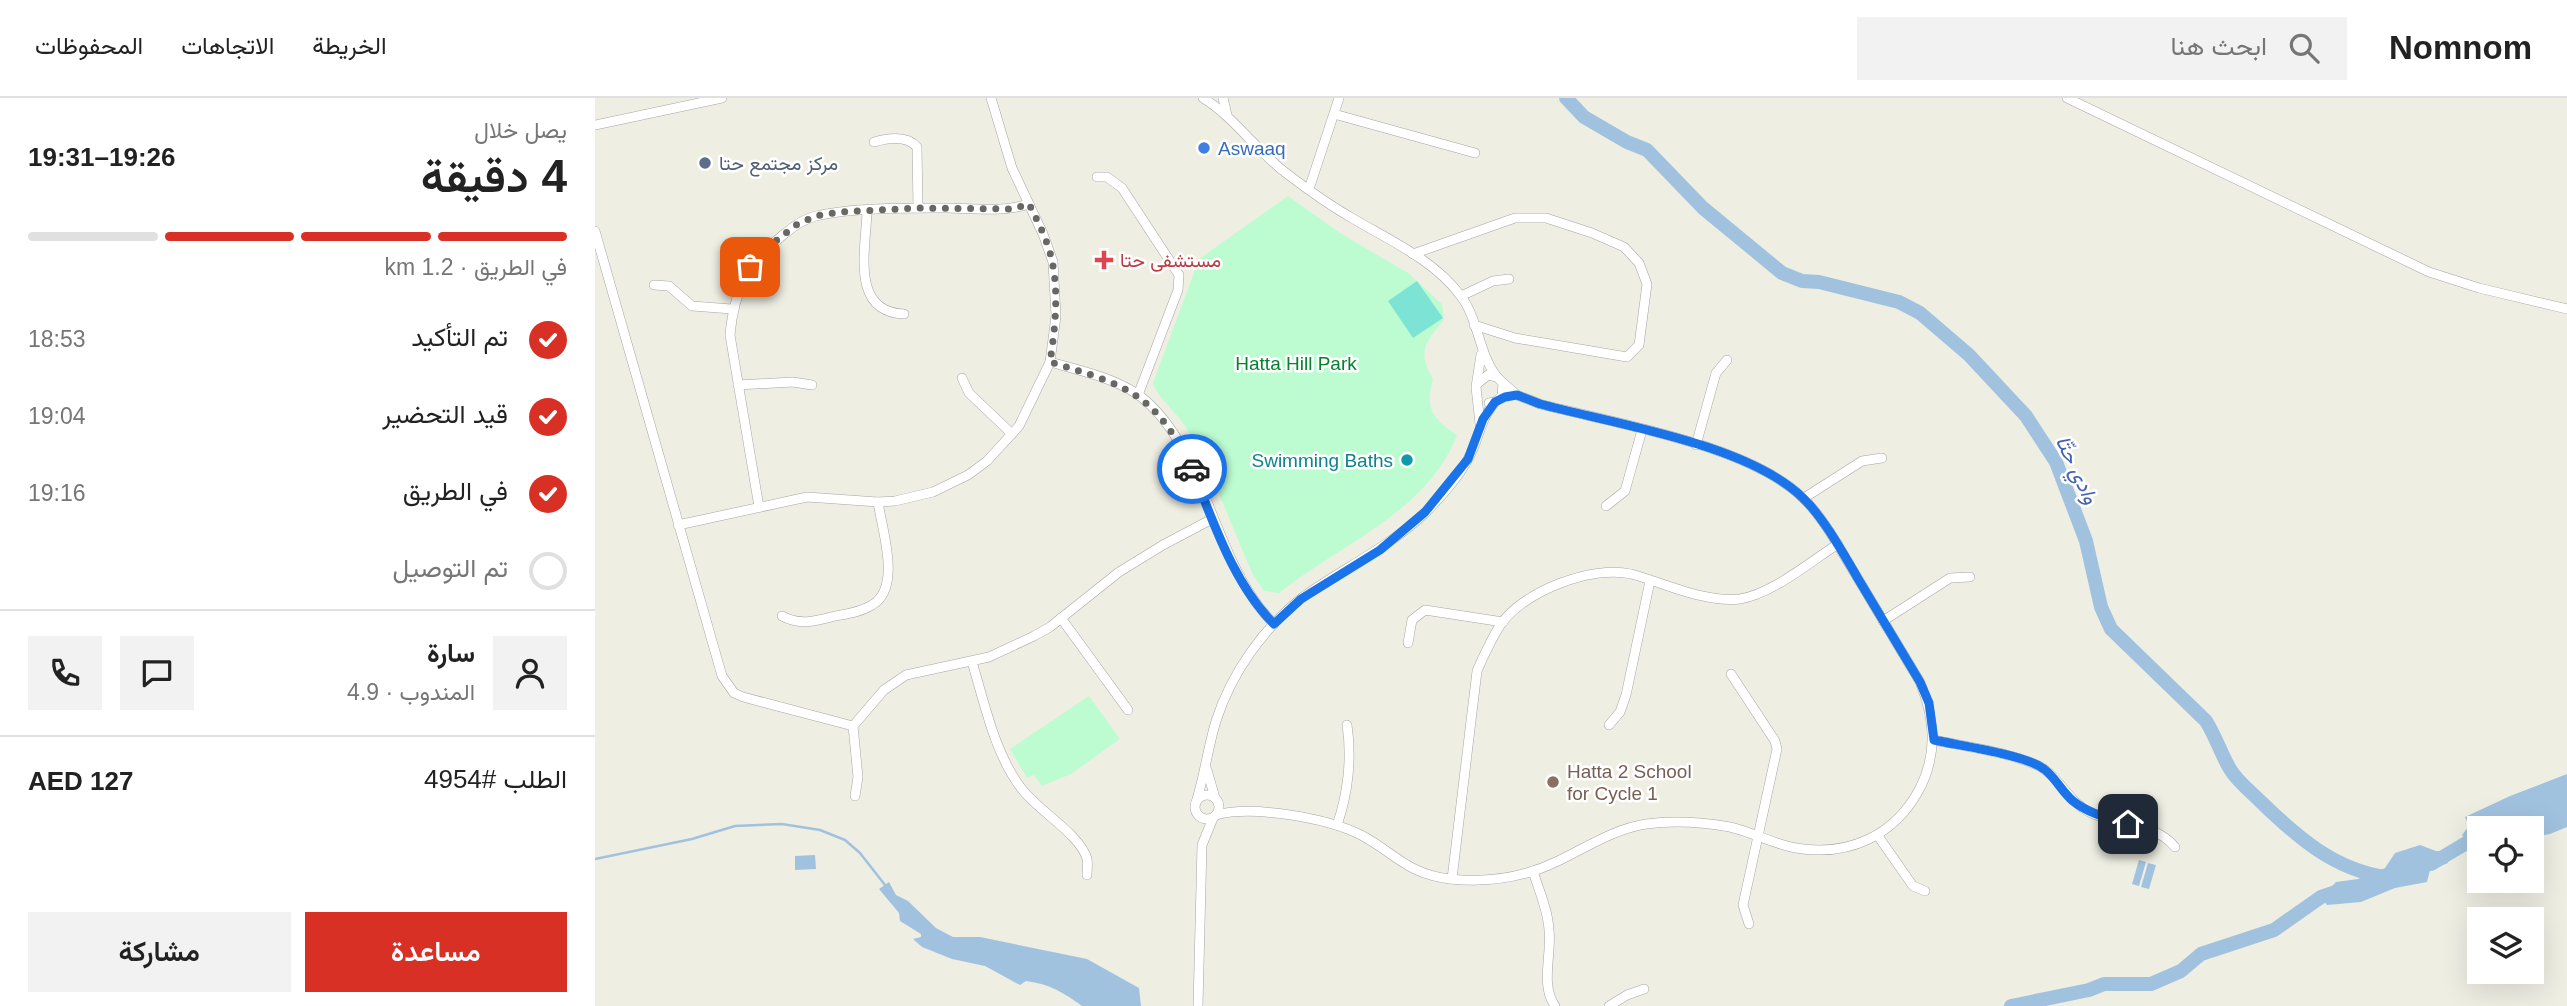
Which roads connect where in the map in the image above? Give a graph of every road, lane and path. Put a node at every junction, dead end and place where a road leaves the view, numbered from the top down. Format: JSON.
{"nodes":[{"id":1,"x":722,"y":98,"type":"edge"},
{"id":2,"x":991,"y":98,"type":"edge"},
{"id":3,"x":1203,"y":98,"type":"edge"},
{"id":4,"x":1223,"y":98,"type":"edge"},
{"id":5,"x":1339,"y":98,"type":"edge"},
{"id":6,"x":2067,"y":98,"type":"edge"},
{"id":7,"x":1334,"y":114,"type":"junction"},
{"id":8,"x":1228,"y":117,"type":"junction"},
{"id":9,"x":598,"y":126,"type":"edge"},
{"id":10,"x":874,"y":142,"type":"dead end"},
{"id":11,"x":1475,"y":153,"type":"dead end"},
{"id":12,"x":1097,"y":177,"type":"dead end"},
{"id":13,"x":1309,"y":189,"type":"junction"},
{"id":14,"x":1029,"y":204,"type":"junction"},
{"id":15,"x":918,"y":208,"type":"junction"},
{"id":16,"x":867,"y":211,"type":"junction"},
{"id":17,"x":595,"y":231,"type":"edge"},
{"id":18,"x":1413,"y":254,"type":"junction"},
{"id":19,"x":1509,"y":279,"type":"dead end"},
{"id":20,"x":655,"y":285,"type":"dead end"},
{"id":21,"x":1461,"y":296,"type":"junction"},
{"id":22,"x":732,"y":309,"type":"junction"},
{"id":23,"x":2567,"y":309,"type":"edge"},
{"id":24,"x":904,"y":314,"type":"dead end"},
{"id":25,"x":1474,"y":325,"type":"junction"},
{"id":26,"x":1482,"y":349,"type":"junction"},
{"id":27,"x":1727,"y":360,"type":"dead end"},
{"id":28,"x":1050,"y":362,"type":"junction"},
{"id":29,"x":962,"y":378,"type":"dead end"},
{"id":30,"x":1500,"y":380,"type":"junction"},
{"id":31,"x":1477,"y":383,"type":"junction"},
{"id":32,"x":738,"y":385,"type":"junction"},
{"id":33,"x":812,"y":385,"type":"dead end"},
{"id":34,"x":1137,"y":395,"type":"junction"},
{"id":35,"x":1517,"y":395,"type":"junction"},
{"id":36,"x":1479,"y":397,"type":"junction"},
{"id":37,"x":1497,"y":401,"type":"junction"},
{"id":38,"x":1480,"y":426,"type":"junction"},
{"id":39,"x":1641,"y":430,"type":"junction"},
{"id":40,"x":1012,"y":434,"type":"junction"},
{"id":41,"x":1696,"y":445,"type":"junction"},
{"id":42,"x":1882,"y":458,"type":"dead end"},
{"id":43,"x":1804,"y":498,"type":"junction"},
{"id":44,"x":878,"y":502,"type":"junction"},
{"id":45,"x":1606,"y":506,"type":"dead end"},
{"id":46,"x":759,"y":507,"type":"junction"},
{"id":47,"x":1212,"y":519,"type":"junction"},
{"id":48,"x":678,"y":525,"type":"junction"},
{"id":49,"x":1837,"y":544,"type":"junction"},
{"id":50,"x":1970,"y":578,"type":"dead end"},
{"id":51,"x":1650,"y":581,"type":"junction"},
{"id":52,"x":782,"y":616,"type":"dead end"},
{"id":53,"x":1061,"y":618,"type":"junction"},
{"id":54,"x":1884,"y":621,"type":"junction"},
{"id":55,"x":1503,"y":622,"type":"junction"},
{"id":56,"x":1274,"y":624,"type":"junction"},
{"id":57,"x":1408,"y":643,"type":"dead end"},
{"id":58,"x":972,"y":662,"type":"junction"},
{"id":59,"x":1731,"y":674,"type":"dead end"},
{"id":60,"x":1128,"y":710,"type":"dead end"},
{"id":61,"x":1347,"y":725,"type":"dead end"},
{"id":62,"x":1609,"y":725,"type":"dead end"},
{"id":63,"x":853,"y":726,"type":"junction"},
{"id":64,"x":1934,"y":740,"type":"junction"},
{"id":65,"x":1206,"y":765,"type":"junction"},
{"id":66,"x":855,"y":796,"type":"dead end"},
{"id":67,"x":1197,"y":799,"type":"junction"},
{"id":68,"x":1216,"y":799,"type":"junction"},
{"id":69,"x":1242,"y":811,"type":"junction"},
{"id":70,"x":1196,"y":814,"type":"junction"},
{"id":71,"x":1215,"y":816,"type":"junction"},
{"id":72,"x":1337,"y":825,"type":"junction"},
{"id":73,"x":1759,"y":836,"type":"junction"},
{"id":74,"x":1878,"y":836,"type":"junction"},
{"id":75,"x":1202,"y":845,"type":"junction"},
{"id":76,"x":2175,"y":847,"type":"dead end"},
{"id":77,"x":1533,"y":871,"type":"junction"},
{"id":78,"x":1087,"y":875,"type":"dead end"},
{"id":79,"x":1452,"y":879,"type":"junction"},
{"id":80,"x":1925,"y":891,"type":"dead end"},
{"id":81,"x":1749,"y":924,"type":"dead end"},
{"id":82,"x":1644,"y":989,"type":"dead end"},
{"id":83,"x":1198,"y":1006,"type":"edge"},
{"id":84,"x":1555,"y":1006,"type":"edge"},
{"id":85,"x":1609,"y":1006,"type":"edge"}],
"edges":[{"from":1,"to":9,"type":"street"},
{"from":2,"to":14,"type":"street"},
{"from":3,"to":8,"type":"street"},
{"from":4,"to":8,"type":"street"},
{"from":5,"to":7,"type":"street"},
{"from":6,"to":23,"type":"street"},
{"from":7,"to":11,"type":"street"},
{"from":7,"to":13,"type":"street"},
{"from":8,"to":13,"type":"street"},
{"from":10,"to":15,"type":"street"},
{"from":12,"to":34,"type":"street"},
{"from":13,"to":18,"type":"street"},
{"from":14,"to":15,"type":"street"},
{"from":14,"to":28,"type":"street"},
{"from":15,"to":16,"type":"street"},
{"from":16,"to":22,"type":"street"},
{"from":16,"to":24,"type":"street"},
{"from":17,"to":48,"type":"street"},
{"from":18,"to":21,"type":"street"},
{"from":18,"to":25,"type":"street"},
{"from":19,"to":21,"type":"street"},
{"from":20,"to":22,"type":"street"},
{"from":21,"to":25,"type":"street"},
{"from":22,"to":32,"type":"street"},
{"from":25,"to":26,"type":"street"},
{"from":26,"to":30,"type":"street"},
{"from":26,"to":31,"type":"street"},
{"from":27,"to":41,"type":"street"},
{"from":28,"to":34,"type":"street"},
{"from":28,"to":40,"type":"street"},
{"from":29,"to":40,"type":"street"},
{"from":30,"to":31,"type":"street"},
{"from":30,"to":35,"type":"street"},
{"from":30,"to":37,"type":"street"},
{"from":31,"to":36,"type":"street"},
{"from":32,"to":33,"type":"street"},
{"from":32,"to":46,"type":"street"},
{"from":34,"to":47,"type":"street"},
{"from":35,"to":37,"type":"street"},
{"from":35,"to":39,"type":"street"},
{"from":36,"to":37,"type":"street"},
{"from":36,"to":38,"type":"street"},
{"from":37,"to":38,"type":"street"},
{"from":38,"to":56,"type":"street"},
{"from":39,"to":41,"type":"street"},
{"from":39,"to":45,"type":"street"},
{"from":40,"to":44,"type":"street"},
{"from":41,"to":43,"type":"street"},
{"from":42,"to":43,"type":"street"},
{"from":43,"to":49,"type":"street"},
{"from":44,"to":46,"type":"street"},
{"from":44,"to":52,"type":"street"},
{"from":46,"to":48,"type":"street"},
{"from":47,"to":53,"type":"street"},
{"from":47,"to":56,"type":"street"},
{"from":48,"to":63,"type":"street"},
{"from":49,"to":51,"type":"street"},
{"from":49,"to":54,"type":"street"},
{"from":50,"to":54,"type":"street"},
{"from":51,"to":55,"type":"street"},
{"from":51,"to":62,"type":"street"},
{"from":53,"to":58,"type":"street"},
{"from":53,"to":60,"type":"street"},
{"from":54,"to":64,"type":"street"},
{"from":55,"to":57,"type":"street"},
{"from":55,"to":79,"type":"street"},
{"from":56,"to":65,"type":"street"},
{"from":58,"to":63,"type":"street"},
{"from":58,"to":78,"type":"street"},
{"from":59,"to":73,"type":"street"},
{"from":61,"to":72,"type":"street"},
{"from":63,"to":66,"type":"street"},
{"from":64,"to":74,"type":"street"},
{"from":64,"to":76,"type":"street"},
{"from":65,"to":67,"type":"street"},
{"from":65,"to":68,"type":"street"},
{"from":67,"to":68,"type":"street"},
{"from":67,"to":70,"type":"street"},
{"from":68,"to":69,"type":"street"},
{"from":68,"to":71,"type":"street"},
{"from":69,"to":71,"type":"street"},
{"from":69,"to":72,"type":"street"},
{"from":70,"to":71,"type":"street"},
{"from":70,"to":75,"type":"street"},
{"from":71,"to":75,"type":"street"},
{"from":72,"to":79,"type":"street"},
{"from":73,"to":74,"type":"street"},
{"from":73,"to":77,"type":"street"},
{"from":73,"to":81,"type":"street"},
{"from":74,"to":80,"type":"street"},
{"from":75,"to":83,"type":"street"},
{"from":77,"to":79,"type":"street"},
{"from":77,"to":84,"type":"street"},
{"from":82,"to":85,"type":"street"}]}
